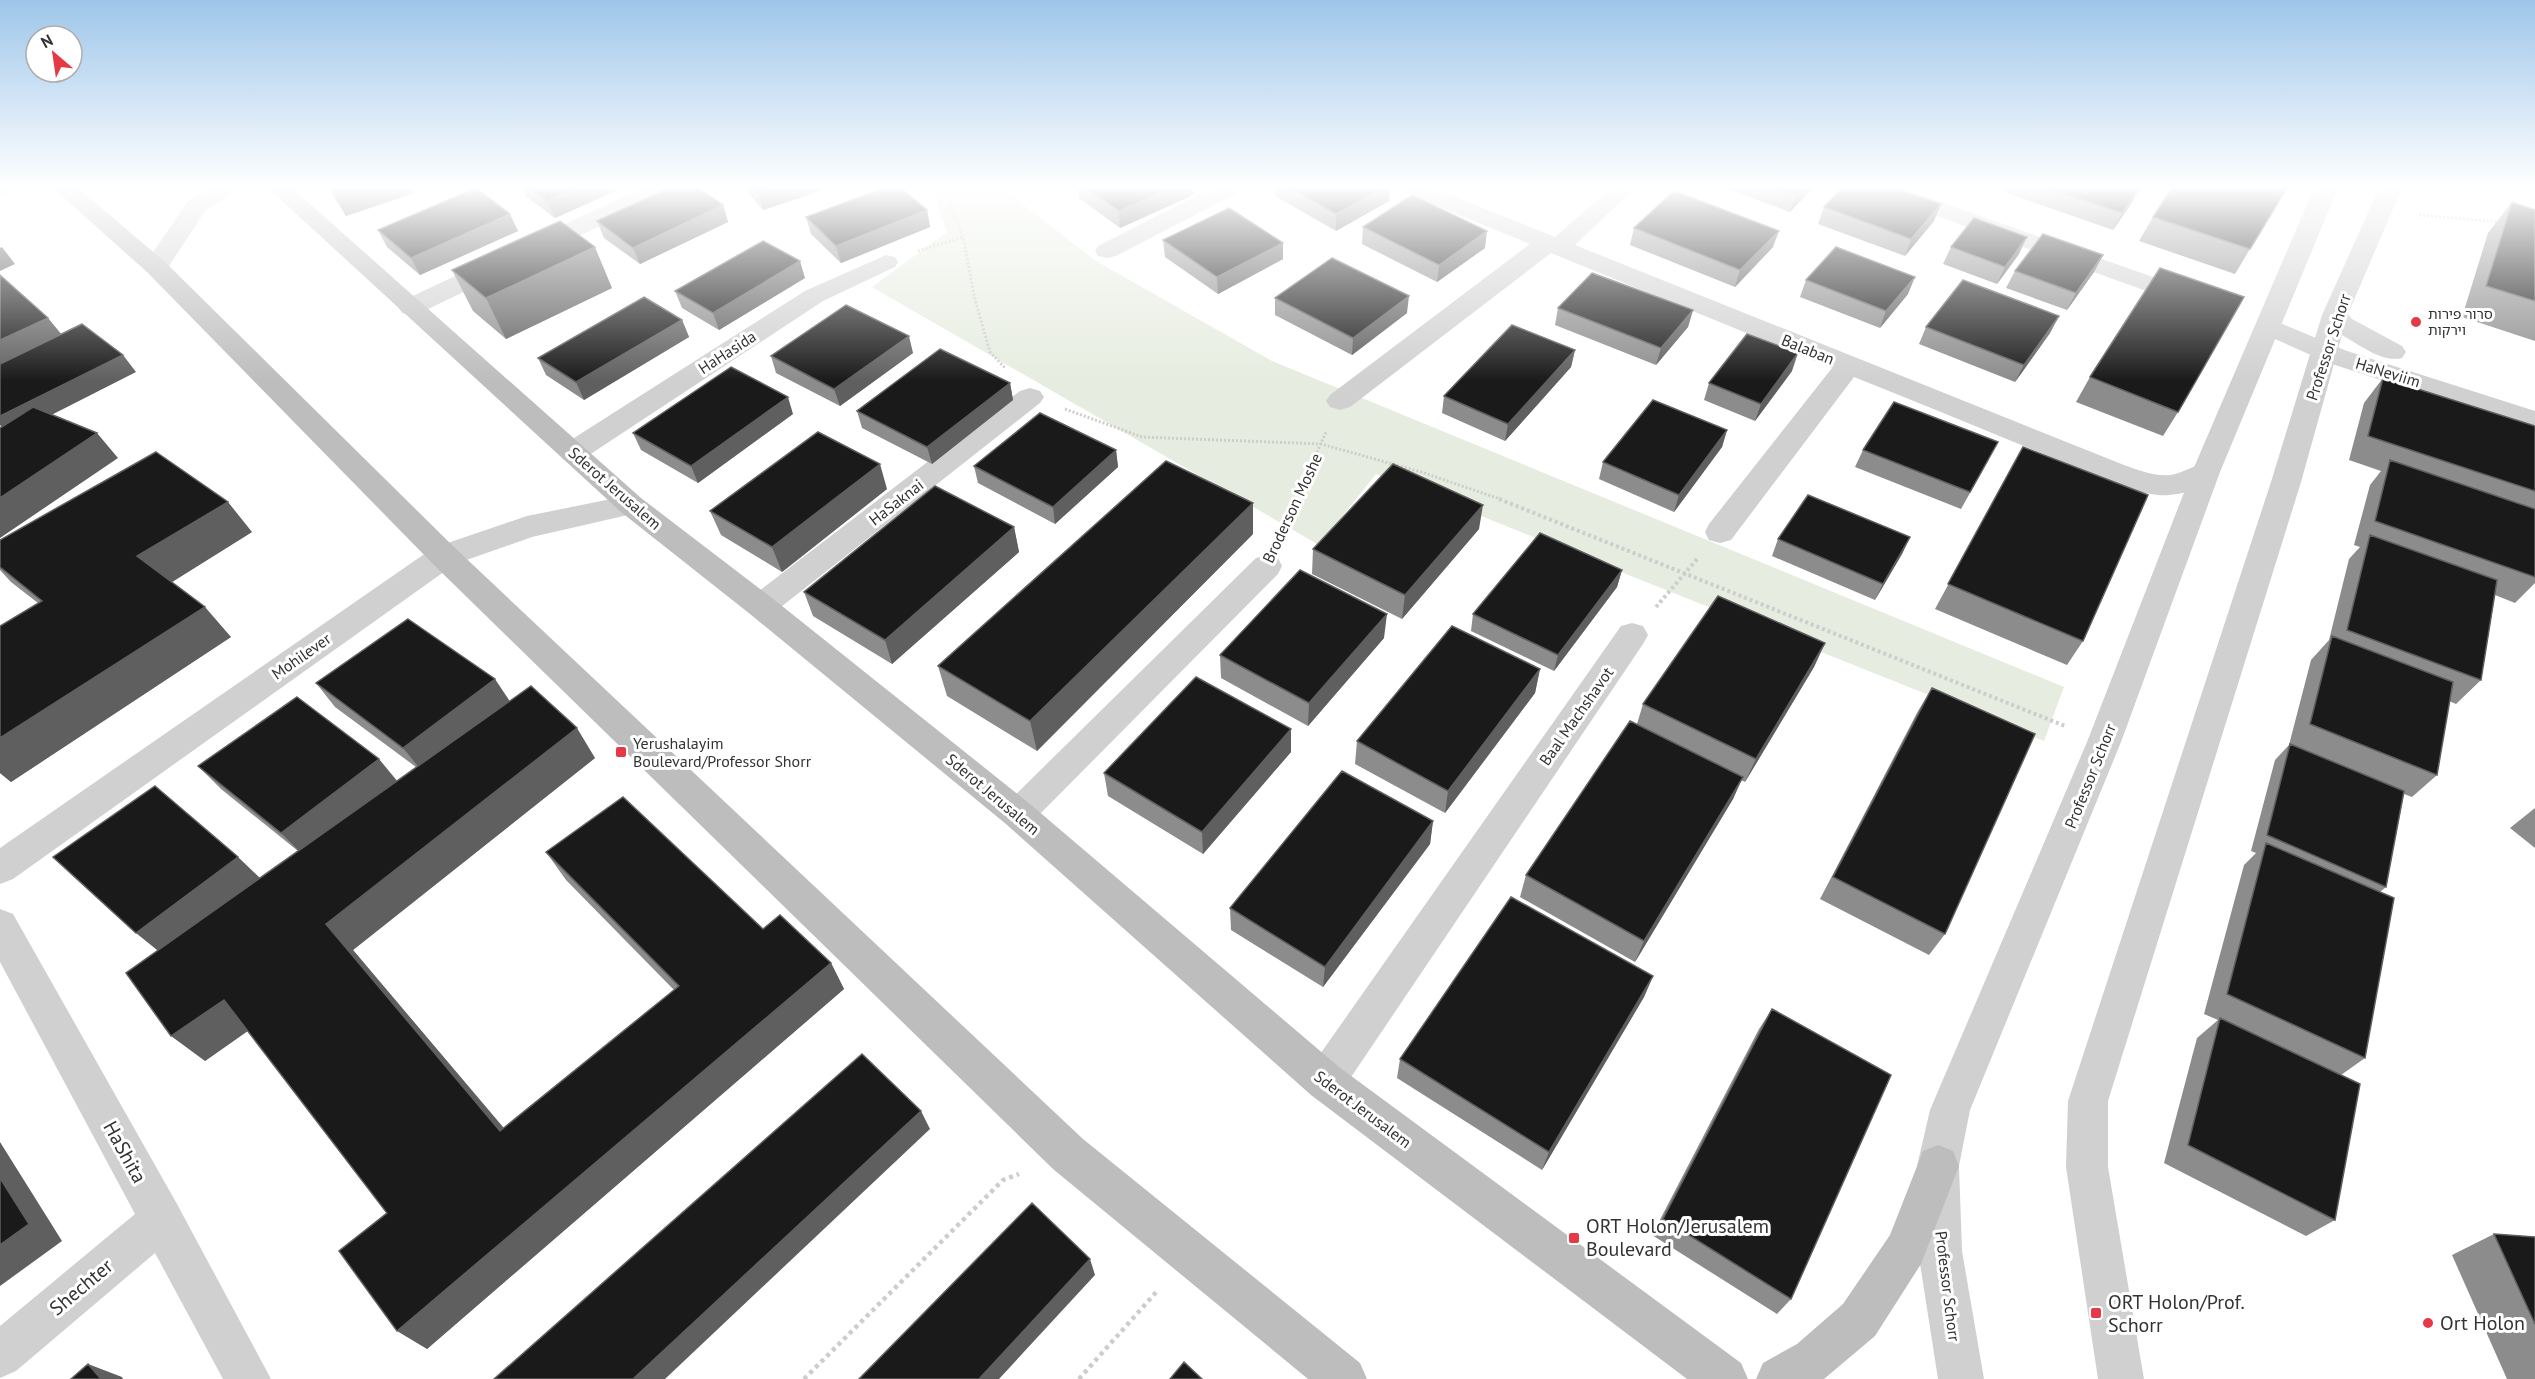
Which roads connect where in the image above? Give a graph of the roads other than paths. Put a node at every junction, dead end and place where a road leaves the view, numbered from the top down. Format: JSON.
{"nodes":[{"id":1,"x":139,"y":252,"type":"edge"},
{"id":2,"x":166,"y":252,"type":"edge"},
{"id":3,"x":350,"y":252,"type":"edge"},
{"id":4,"x":525,"y":252,"type":"edge"},
{"id":5,"x":1543,"y":252,"type":"edge"},
{"id":6,"x":1571,"y":252,"type":"edge"},
{"id":7,"x":2061,"y":252,"type":"edge"},
{"id":8,"x":2297,"y":252,"type":"edge"},
{"id":9,"x":2364,"y":252,"type":"edge"},
{"id":10,"x":886,"y":261,"type":"road end"},
{"id":11,"x":156,"y":267,"type":"junction"},
{"id":12,"x":411,"y":307,"type":"junction"},
{"id":13,"x":2218,"y":308,"type":"edge"},
{"id":14,"x":2268,"y":326,"type":"junction"},
{"id":15,"x":2331,"y":334,"type":"junction"},
{"id":16,"x":1848,"y":366,"type":"junction"},
{"id":17,"x":1030,"y":397,"type":"road end"},
{"id":18,"x":2535,"y":397,"type":"edge"},
{"id":19,"x":1340,"y":402,"type":"road end"},
{"id":20,"x":2535,"y":421,"type":"edge"},
{"id":21,"x":573,"y":452,"type":"junction"},
{"id":22,"x":2206,"y":472,"type":"junction"},
{"id":23,"x":631,"y":505,"type":"junction"},
{"id":24,"x":1720,"y":532,"type":"road end"},
{"id":25,"x":444,"y":556,"type":"junction"},
{"id":26,"x":1267,"y":566,"type":"road end"},
{"id":27,"x":761,"y":606,"type":"junction"},
{"id":28,"x":1632,"y":635,"type":"road end"},
{"id":29,"x":1018,"y":814,"type":"junction"},
{"id":30,"x":0,"y":868,"type":"edge"},
{"id":31,"x":0,"y":926,"type":"edge"},
{"id":32,"x":1325,"y":1081,"type":"junction"},
{"id":33,"x":1938,"y":1166,"type":"junction"},
{"id":34,"x":162,"y":1219,"type":"junction"},
{"id":35,"x":0,"y":1355,"type":"edge"},
{"id":36,"x":248,"y":1379,"type":"edge"},
{"id":37,"x":1344,"y":1379,"type":"edge"},
{"id":38,"x":1725,"y":1379,"type":"edge"},
{"id":39,"x":1779,"y":1379,"type":"edge"},
{"id":40,"x":1961,"y":1379,"type":"edge"},
{"id":41,"x":2121,"y":1379,"type":"edge"}],
"edges":[{"from":1,"to":11,"type":"main road"},
{"from":2,"to":11,"type":"street"},
{"from":3,"to":12,"type":"main road","name":"Sderot Jerusalem"},
{"from":4,"to":12,"type":"street"},
{"from":5,"to":19,"type":"street"},
{"from":6,"to":16,"type":"street","name":"Balaban"},
{"from":7,"to":13,"type":"street"},
{"from":8,"to":14,"type":"street","name":"Professor Schorr"},
{"from":9,"to":15,"type":"street","name":"Professor Schorr"},
{"from":10,"to":21,"type":"street","name":"HaHasida"},
{"from":11,"to":25,"type":"main road"},
{"from":12,"to":21,"type":"main road","name":"Sderot Jerusalem"},
{"from":14,"to":15,"type":"street","name":"HaNeviim"},
{"from":14,"to":22,"type":"street","name":"Professor Schorr"},
{"from":15,"to":18,"type":"street","name":"HaNeviim"},
{"from":15,"to":20,"type":"street","name":"HaNeviim"},
{"from":15,"to":41,"type":"street","name":"Professor Schorr"},
{"from":16,"to":22,"type":"street","name":"Balaban"},
{"from":16,"to":24,"type":"street"},
{"from":17,"to":27,"type":"street","name":"HaSaknai"},
{"from":21,"to":23,"type":"main road","name":"Sderot Jerusalem"},
{"from":22,"to":33,"type":"street","name":"Professor Schorr"},
{"from":23,"to":25,"type":"street","name":"Mohilever"},
{"from":23,"to":27,"type":"main road","name":"Sderot Jerusalem"},
{"from":25,"to":30,"type":"street","name":"Mohilever"},
{"from":25,"to":37,"type":"main road"},
{"from":26,"to":29,"type":"street","name":"Broderson Moshe"},
{"from":27,"to":29,"type":"main road","name":"Sderot Jerusalem"},
{"from":28,"to":32,"type":"street","name":"Baal Machshavot"},
{"from":29,"to":32,"type":"main road","name":"Sderot Jerusalem"},
{"from":31,"to":34,"type":"street","name":"HaShita"},
{"from":32,"to":38,"type":"main road","name":"Sderot Jerusalem"},
{"from":33,"to":39,"type":"main road"},
{"from":33,"to":40,"type":"street","name":"Professor Schorr"},
{"from":34,"to":35,"type":"street","name":"Shechter"},
{"from":34,"to":36,"type":"street","name":"HaShita"}]}
